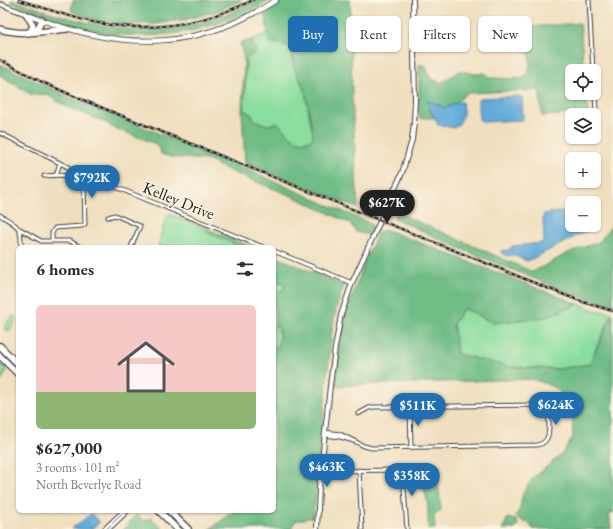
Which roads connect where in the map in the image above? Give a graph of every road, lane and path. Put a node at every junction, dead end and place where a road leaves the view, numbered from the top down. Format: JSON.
{"nodes":[{"id":1,"x":276,"y":0,"type":"edge"},
{"id":2,"x":413,"y":0,"type":"edge"},
{"id":3,"x":589,"y":0,"type":"edge"},
{"id":4,"x":0,"y":4,"type":"edge"},
{"id":5,"x":27,"y":14,"type":"junction"},
{"id":6,"x":42,"y":20,"type":"junction"},
{"id":7,"x":0,"y":29,"type":"edge"},
{"id":8,"x":67,"y":29,"type":"junction"},
{"id":9,"x":30,"y":33,"type":"junction"},
{"id":10,"x":594,"y":64,"type":"edge"},
{"id":11,"x":0,"y":134,"type":"edge"},
{"id":12,"x":60,"y":164,"type":"junction"},
{"id":13,"x":56,"y":175,"type":"junction"},
{"id":14,"x":44,"y":176,"type":"dead end"},
{"id":15,"x":0,"y":215,"type":"edge"},
{"id":16,"x":108,"y":217,"type":"dead end"},
{"id":17,"x":20,"y":229,"type":"junction"},
{"id":18,"x":52,"y":241,"type":"junction"},
{"id":19,"x":21,"y":245,"type":"edge"},
{"id":20,"x":77,"y":245,"type":"edge"},
{"id":21,"x":132,"y":245,"type":"edge"},
{"id":22,"x":258,"y":245,"type":"edge"},
{"id":23,"x":276,"y":253,"type":"edge"},
{"id":24,"x":352,"y":283,"type":"junction"},
{"id":25,"x":0,"y":346,"type":"edge"},
{"id":26,"x":0,"y":356,"type":"edge"},
{"id":27,"x":16,"y":362,"type":"edge"},
{"id":28,"x":16,"y":372,"type":"edge"},
{"id":29,"x":410,"y":406,"type":"junction"},
{"id":30,"x":358,"y":414,"type":"dead end"},
{"id":31,"x":325,"y":434,"type":"junction"},
{"id":32,"x":411,"y":447,"type":"junction"},
{"id":33,"x":359,"y":470,"type":"junction"},
{"id":34,"x":321,"y":471,"type":"junction"},
{"id":35,"x":121,"y":513,"type":"edge"},
{"id":36,"x":126,"y":513,"type":"edge"},
{"id":37,"x":161,"y":513,"type":"edge"},
{"id":38,"x":171,"y":513,"type":"edge"},
{"id":39,"x":104,"y":529,"type":"edge"},
{"id":40,"x":109,"y":529,"type":"edge"},
{"id":41,"x":177,"y":529,"type":"edge"},
{"id":42,"x":188,"y":529,"type":"edge"},
{"id":43,"x":317,"y":529,"type":"edge"},
{"id":44,"x":362,"y":529,"type":"edge"},
{"id":45,"x":406,"y":529,"type":"edge"}],
"edges":[{"from":1,"to":8,"type":"main road"},
{"from":2,"to":24,"type":"street"},
{"from":3,"to":10,"type":"street"},
{"from":4,"to":5,"type":"street"},
{"from":5,"to":6,"type":"street"},
{"from":5,"to":9,"type":"highway"},
{"from":6,"to":8,"type":"main road"},
{"from":6,"to":9,"type":"highway"},
{"from":7,"to":9,"type":"highway"},
{"from":8,"to":9,"type":"highway"},
{"from":11,"to":12,"type":"street","name":"Kelley Drive"},
{"from":12,"to":13,"type":"street"},
{"from":12,"to":22,"type":"street","name":"Kelley Drive"},
{"from":13,"to":14,"type":"street"},
{"from":13,"to":18,"type":"street"},
{"from":15,"to":17,"type":"street"},
{"from":16,"to":21,"type":"street"},
{"from":17,"to":18,"type":"street"},
{"from":17,"to":19,"type":"street"},
{"from":18,"to":20,"type":"street"},
{"from":23,"to":24,"type":"street"},
{"from":24,"to":31,"type":"street"},
{"from":25,"to":27,"type":"highway"},
{"from":26,"to":28,"type":"highway"},
{"from":29,"to":30,"type":"street"},
{"from":29,"to":32,"type":"street"},
{"from":29,"to":32,"type":"street"},
{"from":31,"to":32,"type":"street"},
{"from":31,"to":34,"type":"street"},
{"from":33,"to":34,"type":"street"},
{"from":33,"to":44,"type":"street"},
{"from":33,"to":45,"type":"street"},
{"from":34,"to":43,"type":"street"},
{"from":35,"to":39,"type":"street"},
{"from":36,"to":40,"type":"street"},
{"from":37,"to":41,"type":"highway"},
{"from":38,"to":42,"type":"highway"}]}
